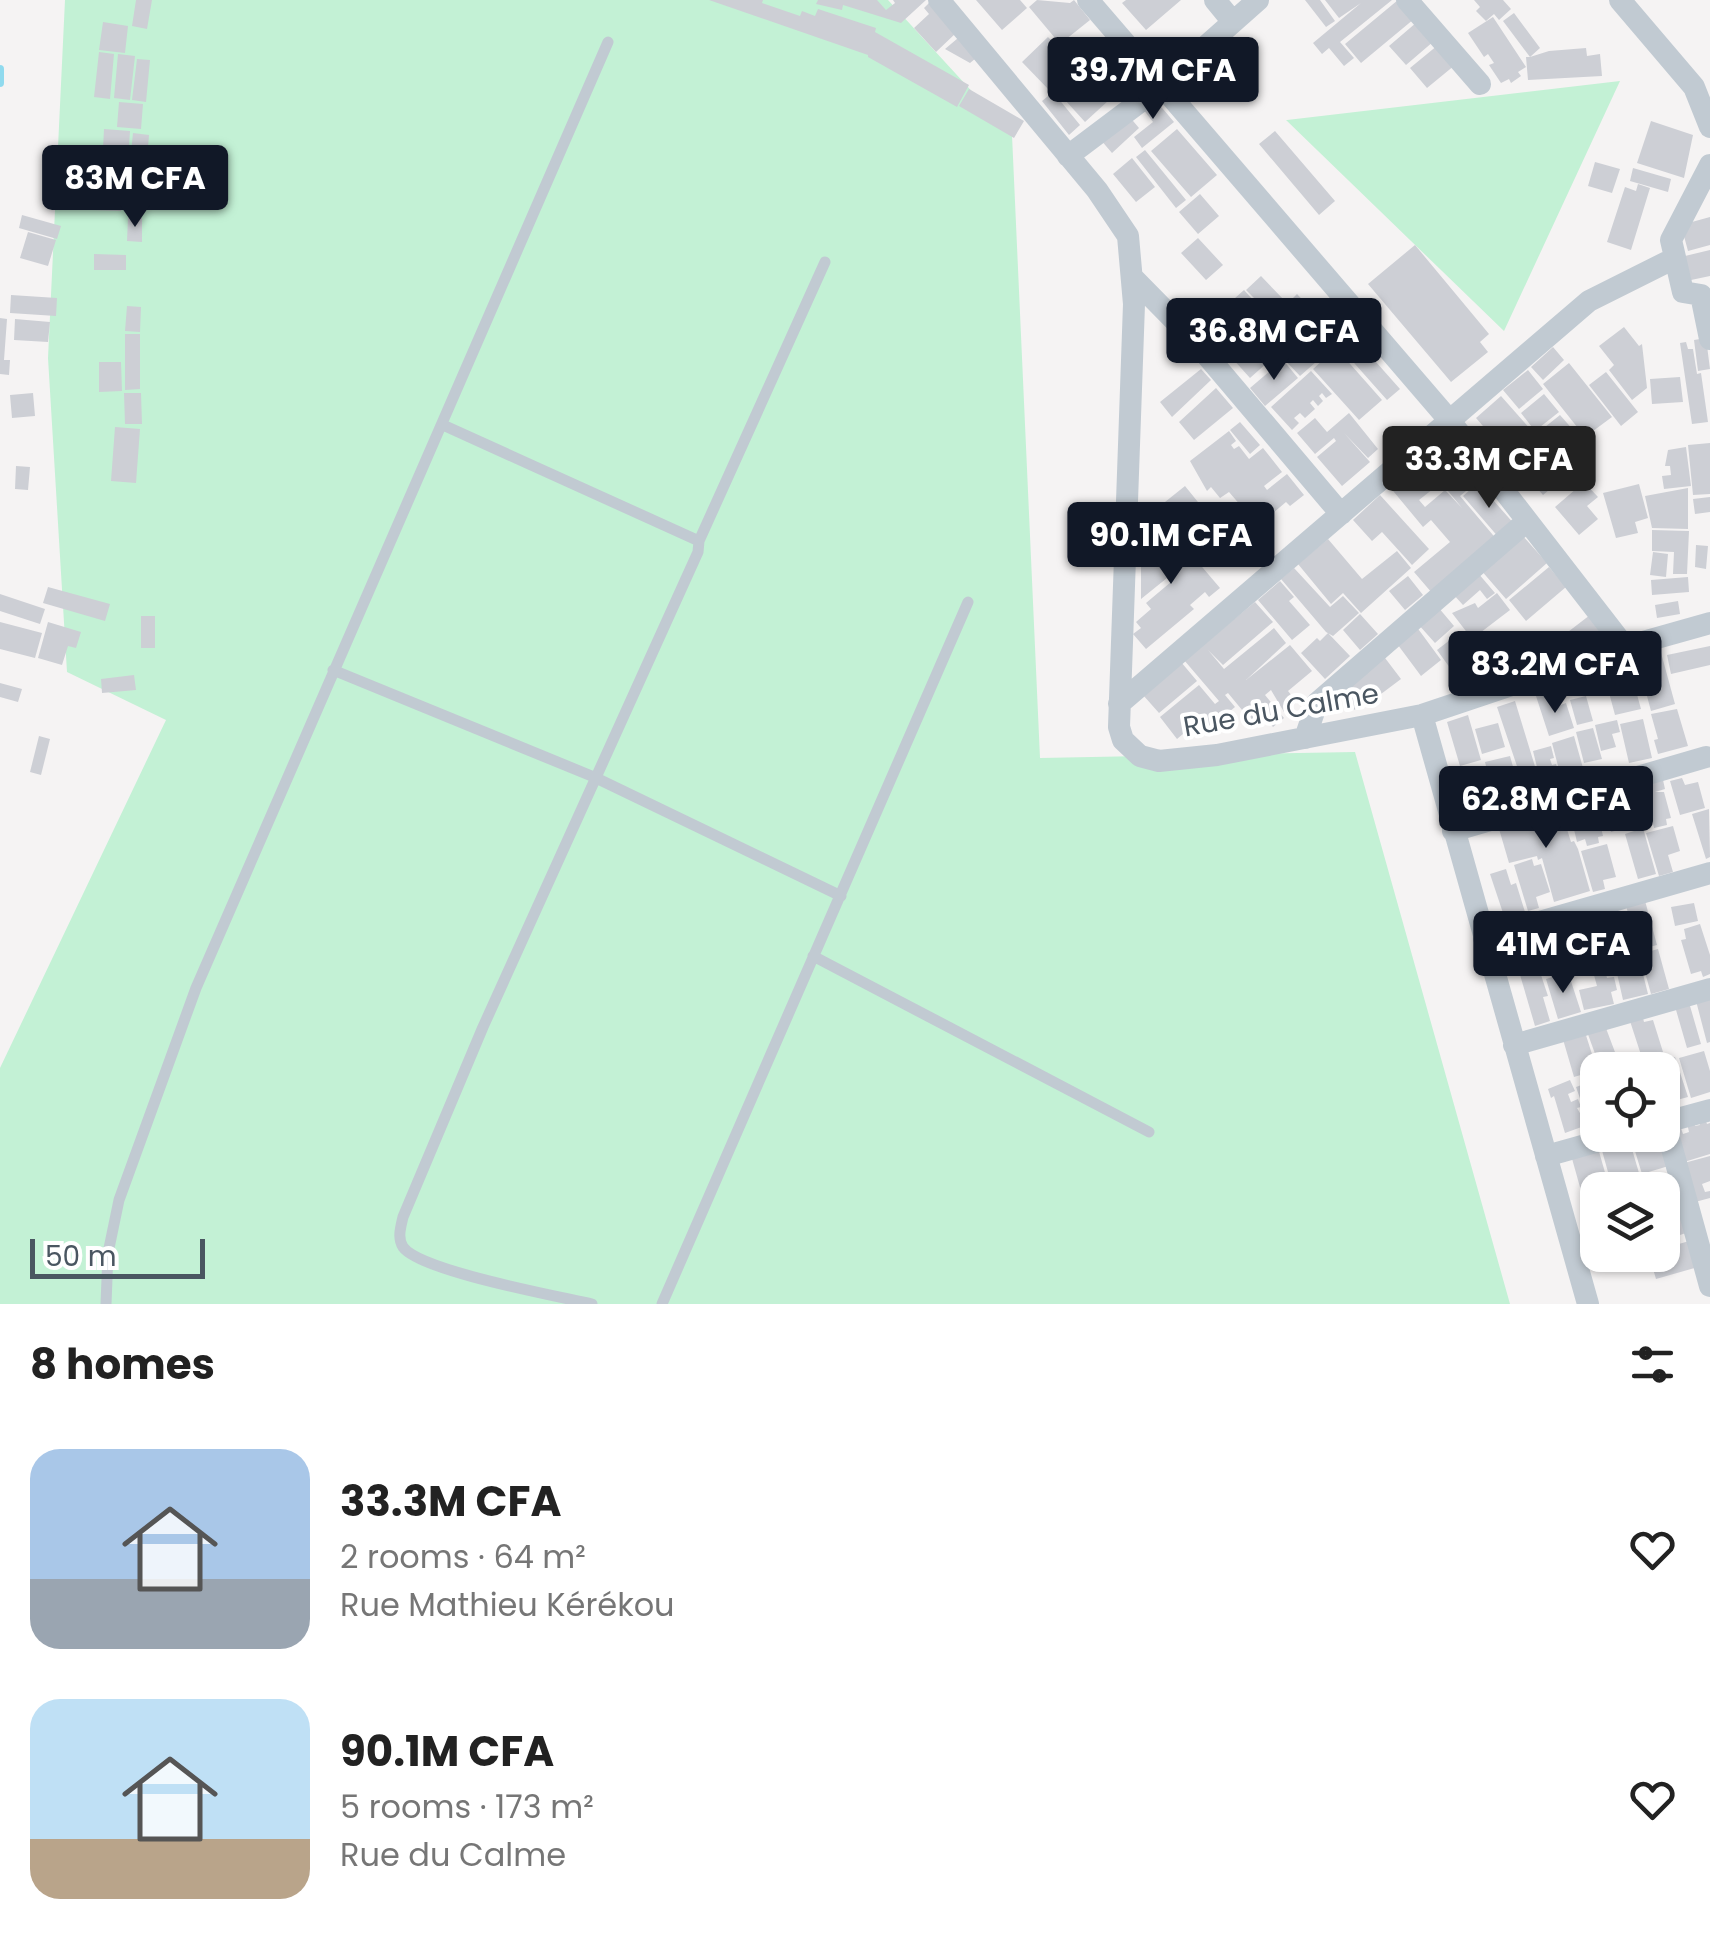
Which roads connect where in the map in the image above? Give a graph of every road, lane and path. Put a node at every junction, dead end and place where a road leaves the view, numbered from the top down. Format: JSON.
{"nodes":[{"id":1,"x":939,"y":0,"type":"edge"},
{"id":2,"x":1088,"y":0,"type":"edge"},
{"id":3,"x":1214,"y":0,"type":"edge"},
{"id":4,"x":1258,"y":0,"type":"edge"},
{"id":5,"x":1407,"y":0,"type":"edge"},
{"id":6,"x":1620,"y":0,"type":"edge"},
{"id":7,"x":1233,"y":22,"type":"junction"},
{"id":8,"x":608,"y":42,"type":"dead end"},
{"id":9,"x":1480,"y":84,"type":"dead end"},
{"id":10,"x":1161,"y":86,"type":"junction"},
{"id":11,"x":1710,"y":128,"type":"edge"},
{"id":12,"x":1068,"y":156,"type":"junction"},
{"id":13,"x":1710,"y":165,"type":"edge"},
{"id":14,"x":1675,"y":258,"type":"junction"},
{"id":15,"x":825,"y":262,"type":"dead end"},
{"id":16,"x":1134,"y":278,"type":"junction"},
{"id":17,"x":1710,"y":339,"type":"edge"},
{"id":18,"x":1450,"y":420,"type":"junction"},
{"id":19,"x":443,"y":425,"type":"junction"},
{"id":20,"x":1341,"y":514,"type":"junction"},
{"id":21,"x":1527,"y":521,"type":"junction"},
{"id":22,"x":699,"y":541,"type":"junction"},
{"id":23,"x":968,"y":602,"type":"dead end"},
{"id":24,"x":1710,"y":623,"type":"edge"},
{"id":25,"x":1625,"y":647,"type":"junction"},
{"id":26,"x":333,"y":670,"type":"junction"},
{"id":27,"x":1120,"y":704,"type":"junction"},
{"id":28,"x":1422,"y":715,"type":"junction"},
{"id":29,"x":1305,"y":738,"type":"junction"},
{"id":30,"x":1706,"y":757,"type":"dead end"},
{"id":31,"x":594,"y":778,"type":"junction"},
{"id":32,"x":1453,"y":831,"type":"junction"},
{"id":33,"x":1710,"y":873,"type":"edge"},
{"id":34,"x":841,"y":896,"type":"junction"},
{"id":35,"x":1484,"y":938,"type":"junction"},
{"id":36,"x":813,"y":956,"type":"junction"},
{"id":37,"x":1710,"y":989,"type":"edge"},
{"id":38,"x":1514,"y":1045,"type":"junction"},
{"id":39,"x":1710,"y":1110,"type":"edge"},
{"id":40,"x":1680,"y":1118,"type":"edge"},
{"id":41,"x":1149,"y":1132,"type":"dead end"},
{"id":42,"x":1580,"y":1146,"type":"edge"},
{"id":43,"x":1676,"y":1152,"type":"edge"},
{"id":44,"x":1546,"y":1156,"type":"junction"},
{"id":45,"x":1700,"y":1208,"type":"edge"},
{"id":46,"x":1710,"y":1286,"type":"edge"},
{"id":47,"x":106,"y":1304,"type":"edge"},
{"id":48,"x":592,"y":1304,"type":"edge"},
{"id":49,"x":662,"y":1304,"type":"edge"},
{"id":50,"x":1588,"y":1304,"type":"edge"}],
"edges":[{"from":1,"to":12,"type":"street","name":"Rue du Calme"},
{"from":2,"to":10,"type":"street"},
{"from":3,"to":7,"type":"street"},
{"from":4,"to":7,"type":"street"},
{"from":5,"to":9,"type":"street"},
{"from":6,"to":11,"type":"street"},
{"from":7,"to":10,"type":"street"},
{"from":8,"to":19,"type":"lane"},
{"from":10,"to":12,"type":"street"},
{"from":10,"to":18,"type":"street"},
{"from":12,"to":16,"type":"street","name":"Rue du Calme"},
{"from":13,"to":14,"type":"street"},
{"from":14,"to":17,"type":"street"},
{"from":14,"to":18,"type":"street"},
{"from":15,"to":22,"type":"lane"},
{"from":16,"to":20,"type":"street"},
{"from":16,"to":27,"type":"street","name":"Rue du Calme"},
{"from":18,"to":20,"type":"street"},
{"from":18,"to":21,"type":"street"},
{"from":19,"to":22,"type":"lane"},
{"from":19,"to":26,"type":"lane"},
{"from":20,"to":27,"type":"street"},
{"from":21,"to":25,"type":"street"},
{"from":21,"to":29,"type":"street"},
{"from":22,"to":31,"type":"lane"},
{"from":23,"to":34,"type":"lane"},
{"from":24,"to":25,"type":"street","name":"Rue du Calme"},
{"from":25,"to":28,"type":"street","name":"Rue du Calme"},
{"from":26,"to":31,"type":"lane"},
{"from":26,"to":47,"type":"lane"},
{"from":27,"to":29,"type":"street","name":"Rue du Calme"},
{"from":28,"to":29,"type":"street","name":"Rue du Calme"},
{"from":28,"to":32,"type":"street"},
{"from":30,"to":32,"type":"street"},
{"from":31,"to":34,"type":"lane"},
{"from":31,"to":48,"type":"lane"},
{"from":32,"to":35,"type":"street"},
{"from":33,"to":35,"type":"street"},
{"from":34,"to":36,"type":"lane"},
{"from":35,"to":38,"type":"street"},
{"from":36,"to":41,"type":"lane"},
{"from":36,"to":49,"type":"lane"},
{"from":37,"to":38,"type":"street"},
{"from":38,"to":44,"type":"street"},
{"from":39,"to":40,"type":"street"},
{"from":42,"to":44,"type":"street"},
{"from":43,"to":45,"type":"street"},
{"from":44,"to":50,"type":"street"},
{"from":45,"to":46,"type":"street"}]}
